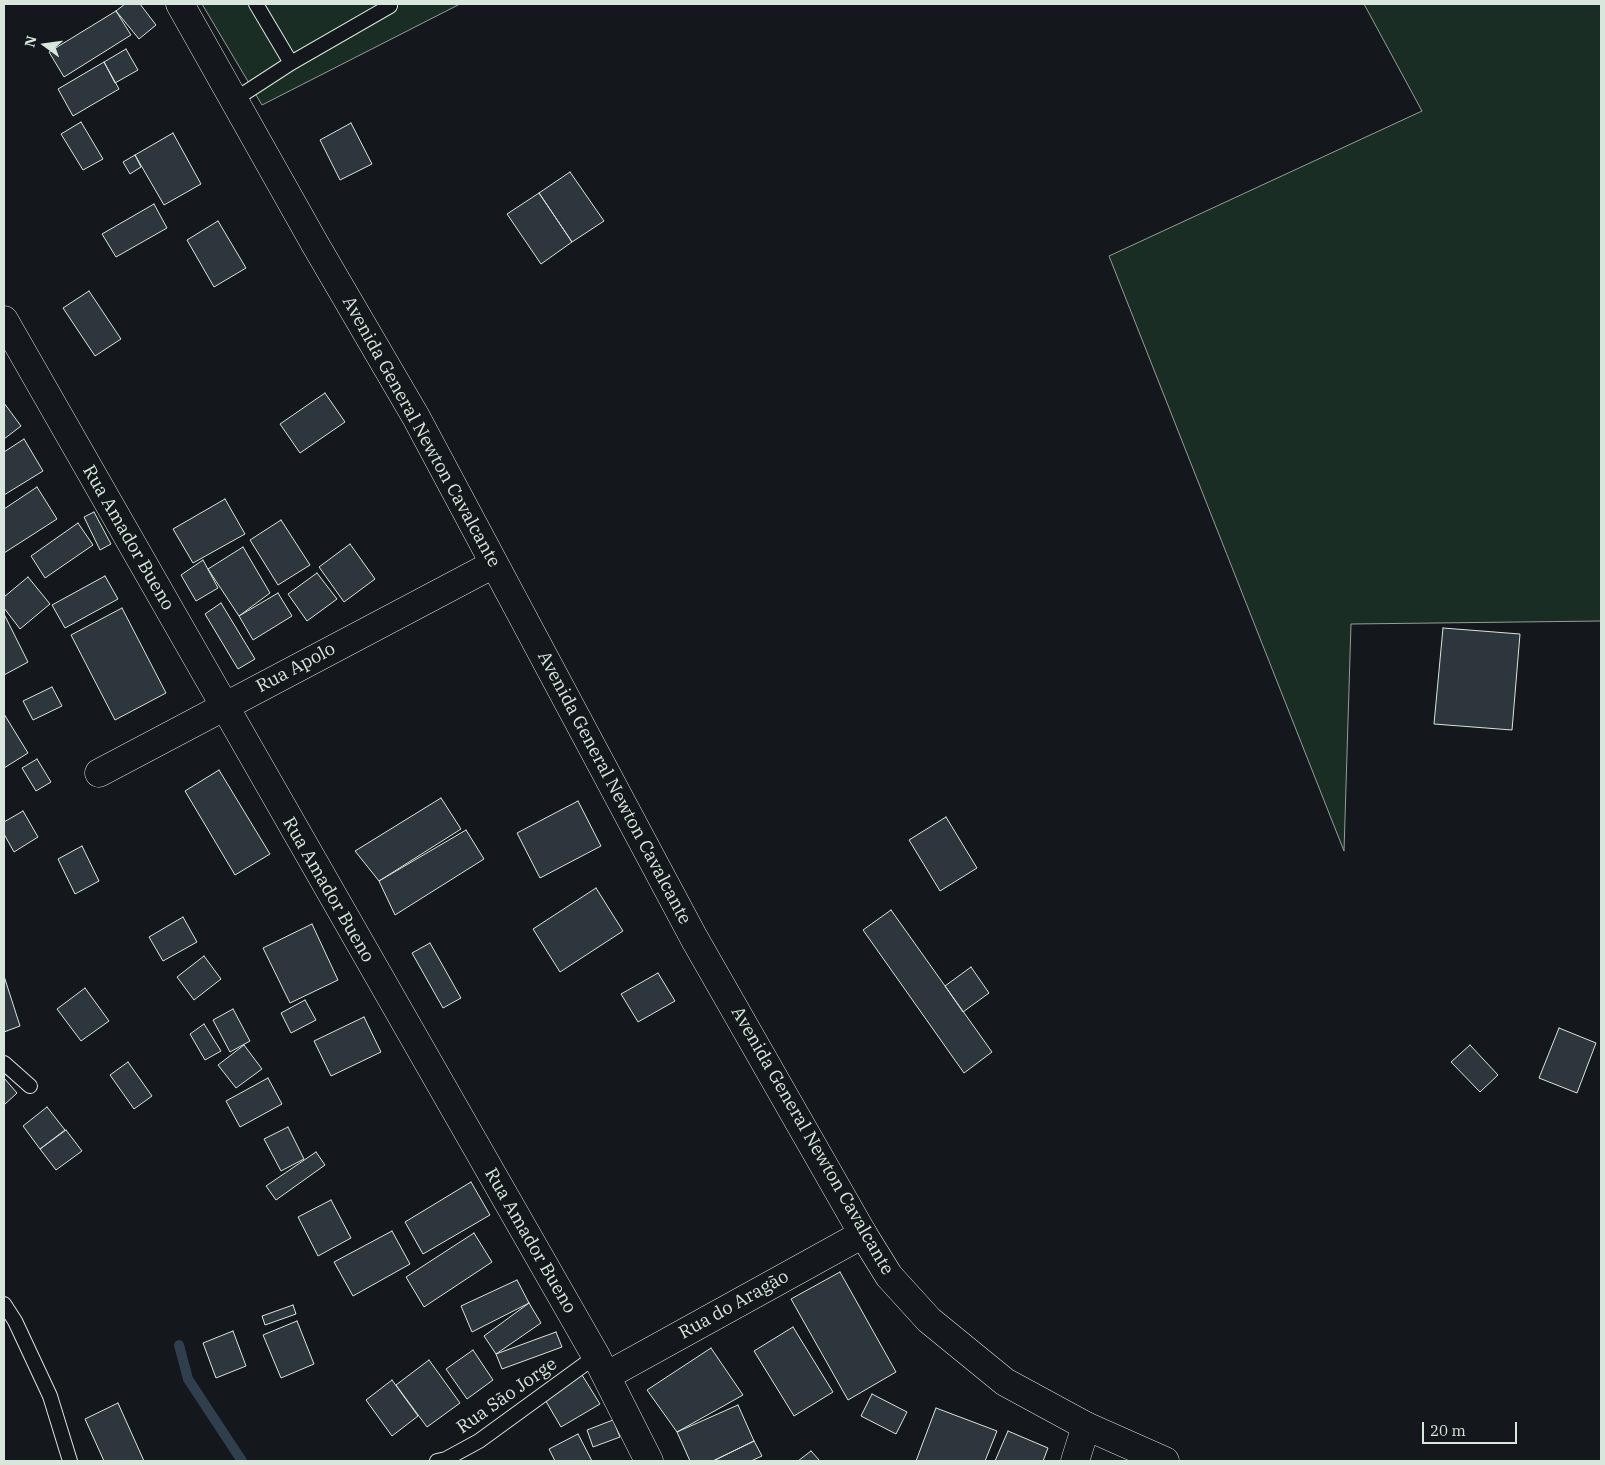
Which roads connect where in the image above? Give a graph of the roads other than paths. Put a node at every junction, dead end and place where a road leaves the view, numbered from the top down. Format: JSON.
{"nodes":[{"id":1,"x":180,"y":4,"type":"edge"},
{"id":2,"x":256,"y":4,"type":"edge"},
{"id":3,"x":390,"y":6,"type":"dead end"},
{"id":4,"x":291,"y":63,"type":"junction"},
{"id":5,"x":234,"y":100,"type":"junction"},
{"id":6,"x":4,"y":320,"type":"edge"},
{"id":7,"x":494,"y":564,"type":"junction"},
{"id":8,"x":224,"y":706,"type":"junction"},
{"id":9,"x":99,"y":773,"type":"dead end"},
{"id":10,"x":4,"y":1064,"type":"edge"},
{"id":11,"x":30,"y":1086,"type":"dead end"},
{"id":12,"x":862,"y":1234,"type":"junction"},
{"id":13,"x":4,"y":1304,"type":"edge"},
{"id":14,"x":601,"y":1366,"type":"junction"},
{"id":15,"x":1086,"y":1426,"type":"junction"},
{"id":16,"x":70,"y":1461,"type":"edge"},
{"id":17,"x":437,"y":1461,"type":"edge"},
{"id":18,"x":649,"y":1461,"type":"edge"},
{"id":19,"x":1075,"y":1461,"type":"edge"},
{"id":20,"x":1165,"y":1461,"type":"edge"}],
"edges":[{"from":1,"to":5,"type":"street","name":"Avenida General Newton Cavalcante"},
{"from":2,"to":4,"type":"lane"},
{"from":3,"to":4,"type":"lane"},
{"from":4,"to":5,"type":"lane"},
{"from":5,"to":7,"type":"street","name":"Avenida General Newton Cavalcante"},
{"from":6,"to":8,"type":"street","name":"Rua Amador Bueno"},
{"from":7,"to":8,"type":"street","name":"Rua Apolo"},
{"from":7,"to":12,"type":"street","name":"Avenida General Newton Cavalcante"},
{"from":8,"to":9,"type":"street","name":"Rua Apolo"},
{"from":8,"to":14,"type":"street","name":"Rua Amador Bueno"},
{"from":10,"to":11,"type":"lane"},
{"from":12,"to":14,"type":"street","name":"Rua do Aragão"},
{"from":12,"to":15,"type":"street","name":"Avenida General Newton Cavalcante"},
{"from":13,"to":16,"type":"lane"},
{"from":14,"to":17,"type":"lane","name":"Rua São Jorge"},
{"from":14,"to":18,"type":"street","name":"Rua Amador Bueno"},
{"from":15,"to":19,"type":"street"},
{"from":15,"to":20,"type":"street","name":"Avenida General Newton Cavalcante"}]}
